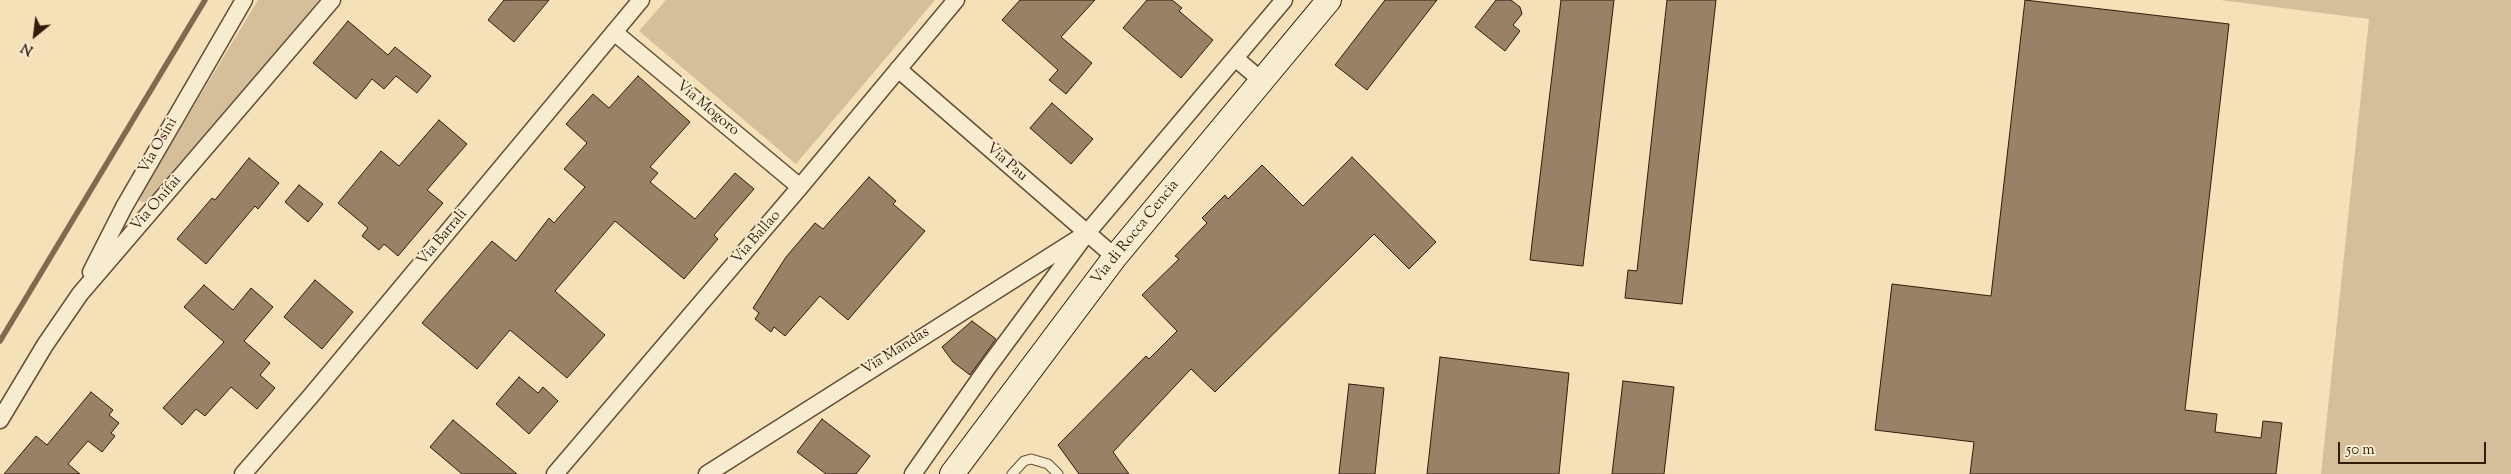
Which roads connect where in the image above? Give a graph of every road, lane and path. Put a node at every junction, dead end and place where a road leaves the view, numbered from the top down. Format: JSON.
{"nodes":[{"id":1,"x":244,"y":0,"type":"edge"},
{"id":2,"x":332,"y":0,"type":"edge"},
{"id":3,"x":641,"y":0,"type":"edge"},
{"id":4,"x":956,"y":0,"type":"edge"},
{"id":5,"x":1284,"y":0,"type":"edge"},
{"id":6,"x":1330,"y":0,"type":"edge"},
{"id":7,"x":614,"y":32,"type":"junction"},
{"id":8,"x":1235,"y":58,"type":"junction"},
{"id":9,"x":898,"y":69,"type":"junction"},
{"id":10,"x":1262,"y":80,"type":"junction"},
{"id":11,"x":800,"y":187,"type":"junction"},
{"id":12,"x":1088,"y":233,"type":"junction"},
{"id":13,"x":1115,"y":257,"type":"junction"},
{"id":14,"x":80,"y":294,"type":"junction"},
{"id":15,"x":0,"y":420,"type":"edge"},
{"id":16,"x":243,"y":474,"type":"edge"},
{"id":17,"x":555,"y":474,"type":"edge"},
{"id":18,"x":707,"y":474,"type":"edge"},
{"id":19,"x":914,"y":474,"type":"edge"},
{"id":20,"x":952,"y":474,"type":"edge"},
{"id":21,"x":1012,"y":474,"type":"edge"},
{"id":22,"x":1058,"y":474,"type":"edge"}],
"edges":[{"from":1,"to":14,"type":"street","name":"Via Osini"},
{"from":2,"to":14,"type":"street","name":"Via Onifai"},
{"from":3,"to":7,"type":"street","name":"Via Barrali"},
{"from":4,"to":9,"type":"street","name":"Via Ballao"},
{"from":5,"to":8,"type":"street"},
{"from":6,"to":10,"type":"main road","name":"Via di Rocca Cencia"},
{"from":7,"to":11,"type":"street","name":"Via Mogoro"},
{"from":7,"to":16,"type":"street","name":"Via Barrali"},
{"from":8,"to":10,"type":"street"},
{"from":8,"to":12,"type":"street"},
{"from":9,"to":11,"type":"street","name":"Via Ballao"},
{"from":9,"to":12,"type":"street","name":"Via Pau"},
{"from":10,"to":13,"type":"main road","name":"Via di Rocca Cencia"},
{"from":11,"to":17,"type":"street","name":"Via Ballao"},
{"from":12,"to":13,"type":"street","name":"Via Pau"},
{"from":12,"to":18,"type":"street","name":"Via Mandas"},
{"from":12,"to":19,"type":"street"},
{"from":13,"to":20,"type":"main road","name":"Via di Rocca Cencia"},
{"from":14,"to":15,"type":"street","name":"Via Onifai"},
{"from":21,"to":22,"type":"lane"}]}
